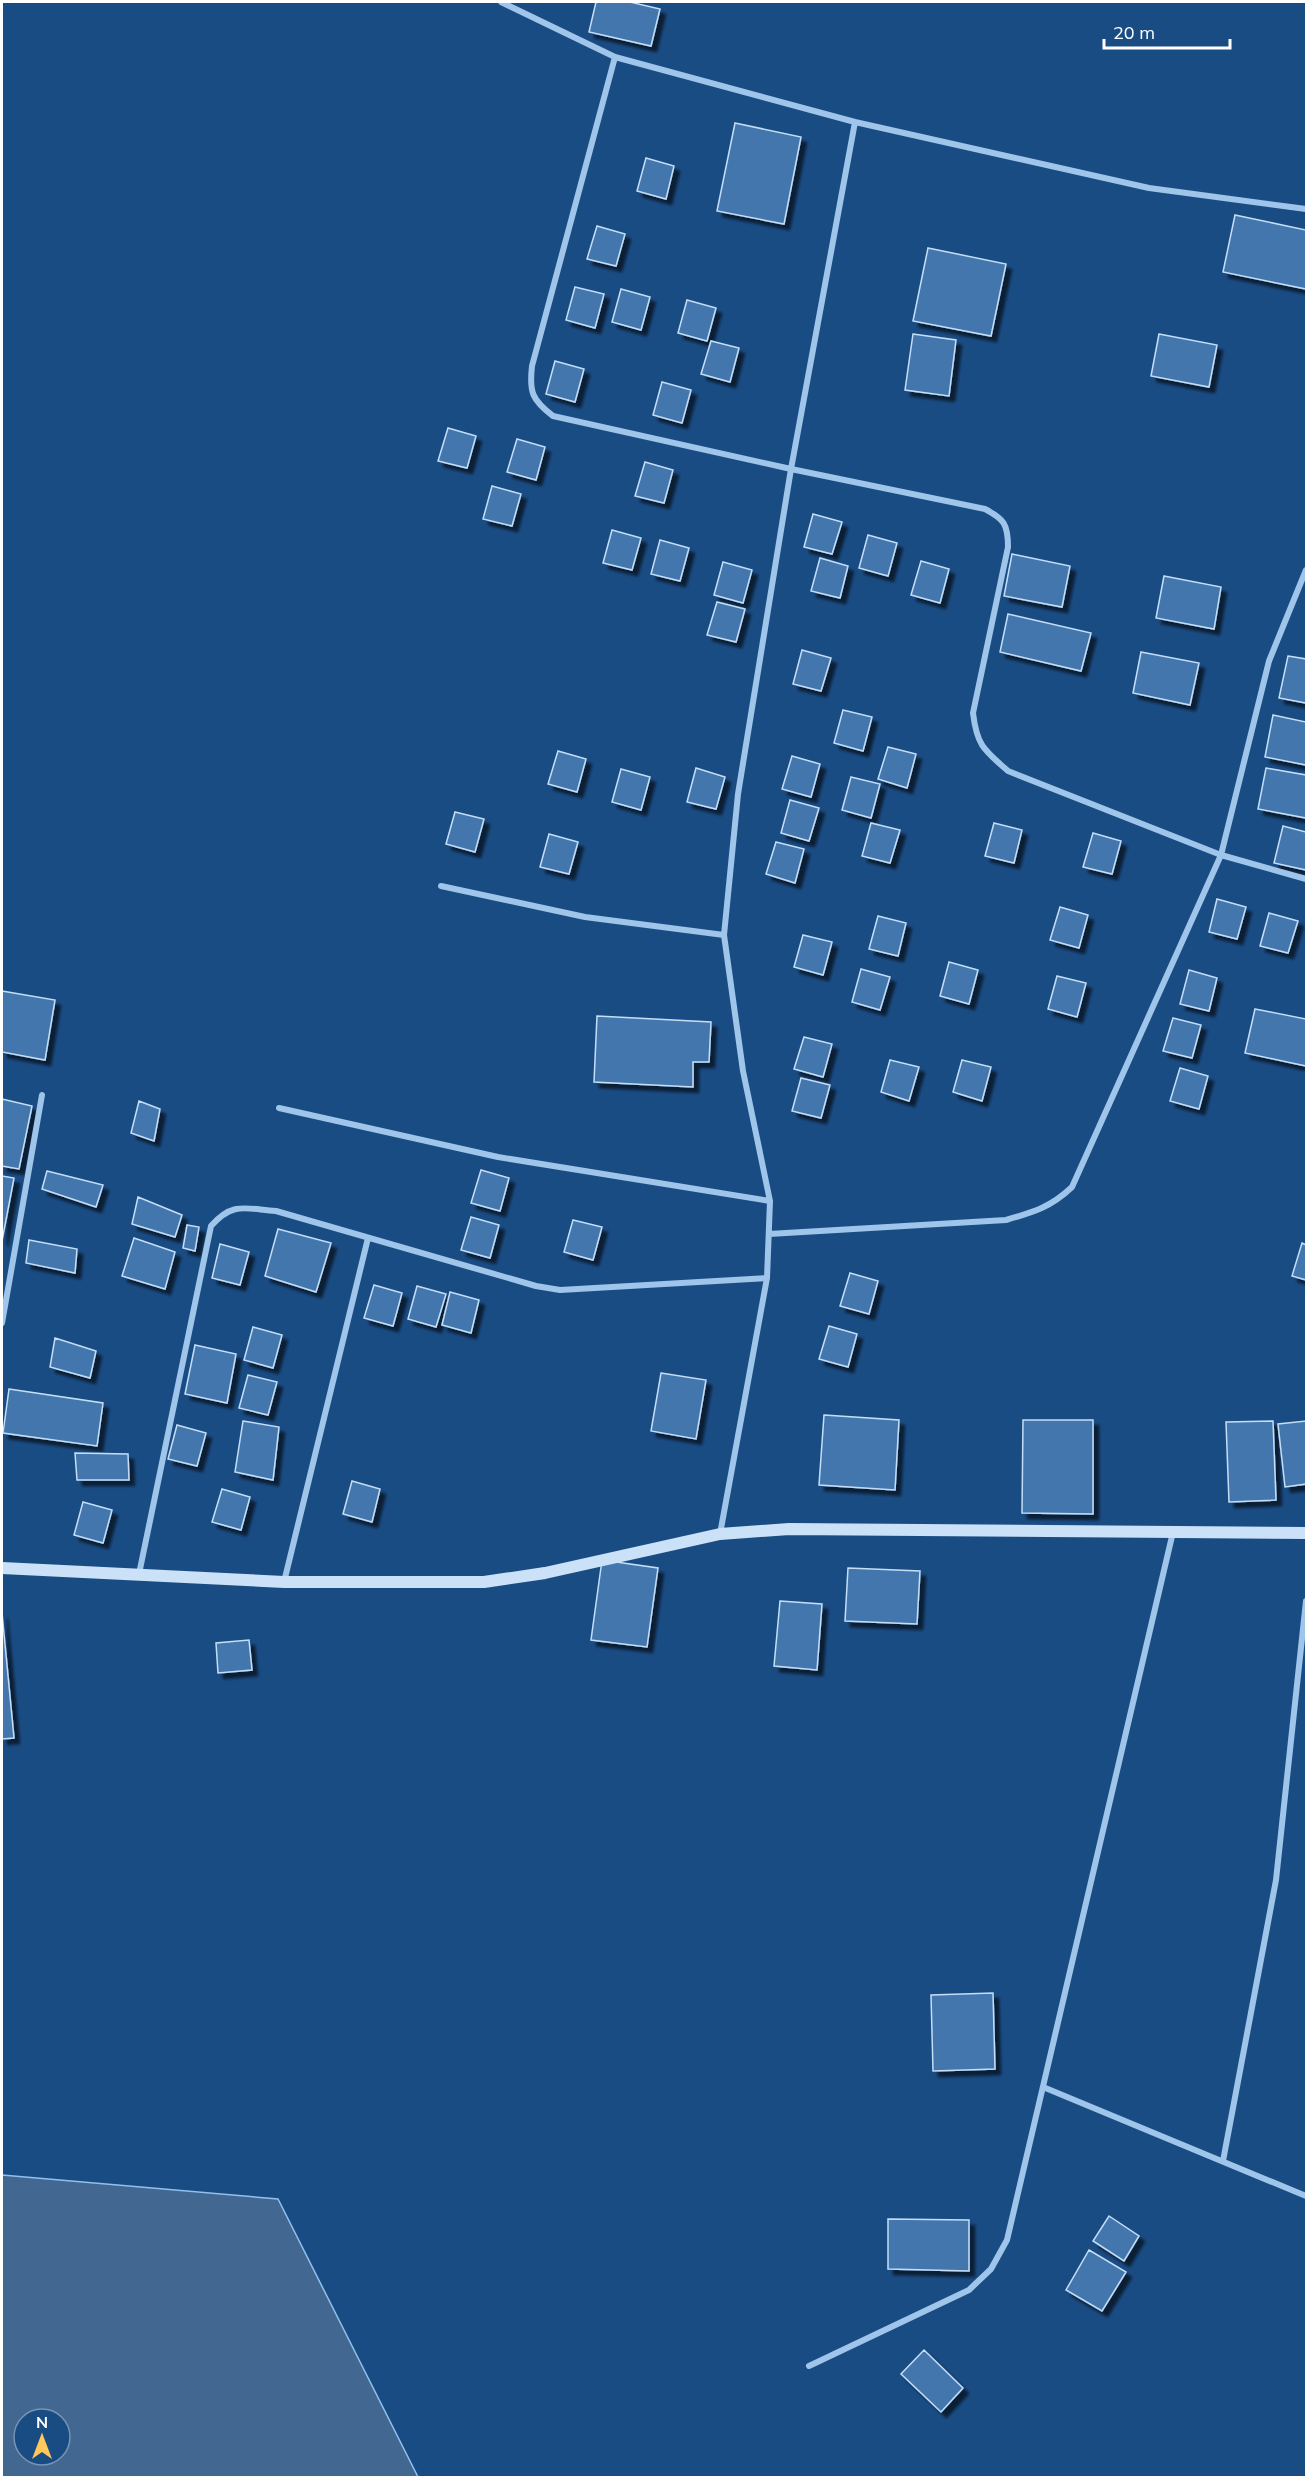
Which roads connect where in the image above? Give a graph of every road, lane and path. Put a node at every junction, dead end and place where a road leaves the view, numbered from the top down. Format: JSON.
{"nodes":[{"id":1,"x":501,"y":2,"type":"edge"},
{"id":2,"x":615,"y":57,"type":"junction"},
{"id":3,"x":855,"y":122,"type":"junction"},
{"id":4,"x":1306,"y":209,"type":"edge"},
{"id":5,"x":791,"y":469,"type":"junction"},
{"id":6,"x":1306,"y":570,"type":"edge"},
{"id":7,"x":1221,"y":855,"type":"junction"},
{"id":8,"x":1306,"y":879,"type":"edge"},
{"id":9,"x":441,"y":886,"type":"dead end"},
{"id":10,"x":724,"y":934,"type":"junction"},
{"id":11,"x":42,"y":1095,"type":"dead end"},
{"id":12,"x":279,"y":1108,"type":"dead end"},
{"id":13,"x":770,"y":1201,"type":"junction"},
{"id":14,"x":769,"y":1234,"type":"junction"},
{"id":15,"x":368,"y":1238,"type":"junction"},
{"id":16,"x":768,"y":1278,"type":"junction"},
{"id":17,"x":2,"y":1323,"type":"edge"},
{"id":18,"x":1173,"y":1532,"type":"junction"},
{"id":19,"x":1306,"y":1533,"type":"edge"},
{"id":20,"x":720,"y":1534,"type":"junction"},
{"id":21,"x":2,"y":1568,"type":"edge"},
{"id":22,"x":139,"y":1574,"type":"junction"},
{"id":23,"x":285,"y":1582,"type":"junction"},
{"id":24,"x":1306,"y":1601,"type":"edge"},
{"id":25,"x":1043,"y":2087,"type":"junction"},
{"id":26,"x":1223,"y":2161,"type":"junction"},
{"id":27,"x":1306,"y":2196,"type":"edge"},
{"id":28,"x":809,"y":2366,"type":"dead end"}],
"edges":[{"from":1,"to":2,"type":"street"},
{"from":2,"to":3,"type":"street"},
{"from":2,"to":5,"type":"street"},
{"from":3,"to":4,"type":"street"},
{"from":3,"to":5,"type":"street"},
{"from":5,"to":7,"type":"street"},
{"from":5,"to":10,"type":"street"},
{"from":6,"to":7,"type":"street"},
{"from":7,"to":8,"type":"street"},
{"from":7,"to":14,"type":"street"},
{"from":9,"to":10,"type":"street"},
{"from":10,"to":13,"type":"street"},
{"from":11,"to":17,"type":"street"},
{"from":12,"to":13,"type":"street"},
{"from":13,"to":14,"type":"street"},
{"from":14,"to":16,"type":"street"},
{"from":15,"to":16,"type":"street"},
{"from":15,"to":22,"type":"street"},
{"from":15,"to":23,"type":"street"},
{"from":16,"to":20,"type":"street"},
{"from":18,"to":19,"type":"main road"},
{"from":18,"to":20,"type":"main road"},
{"from":18,"to":25,"type":"street"},
{"from":20,"to":23,"type":"main road"},
{"from":21,"to":22,"type":"main road"},
{"from":22,"to":23,"type":"main road"},
{"from":24,"to":26,"type":"street"},
{"from":25,"to":26,"type":"street"},
{"from":25,"to":28,"type":"street"},
{"from":26,"to":27,"type":"street"}]}
